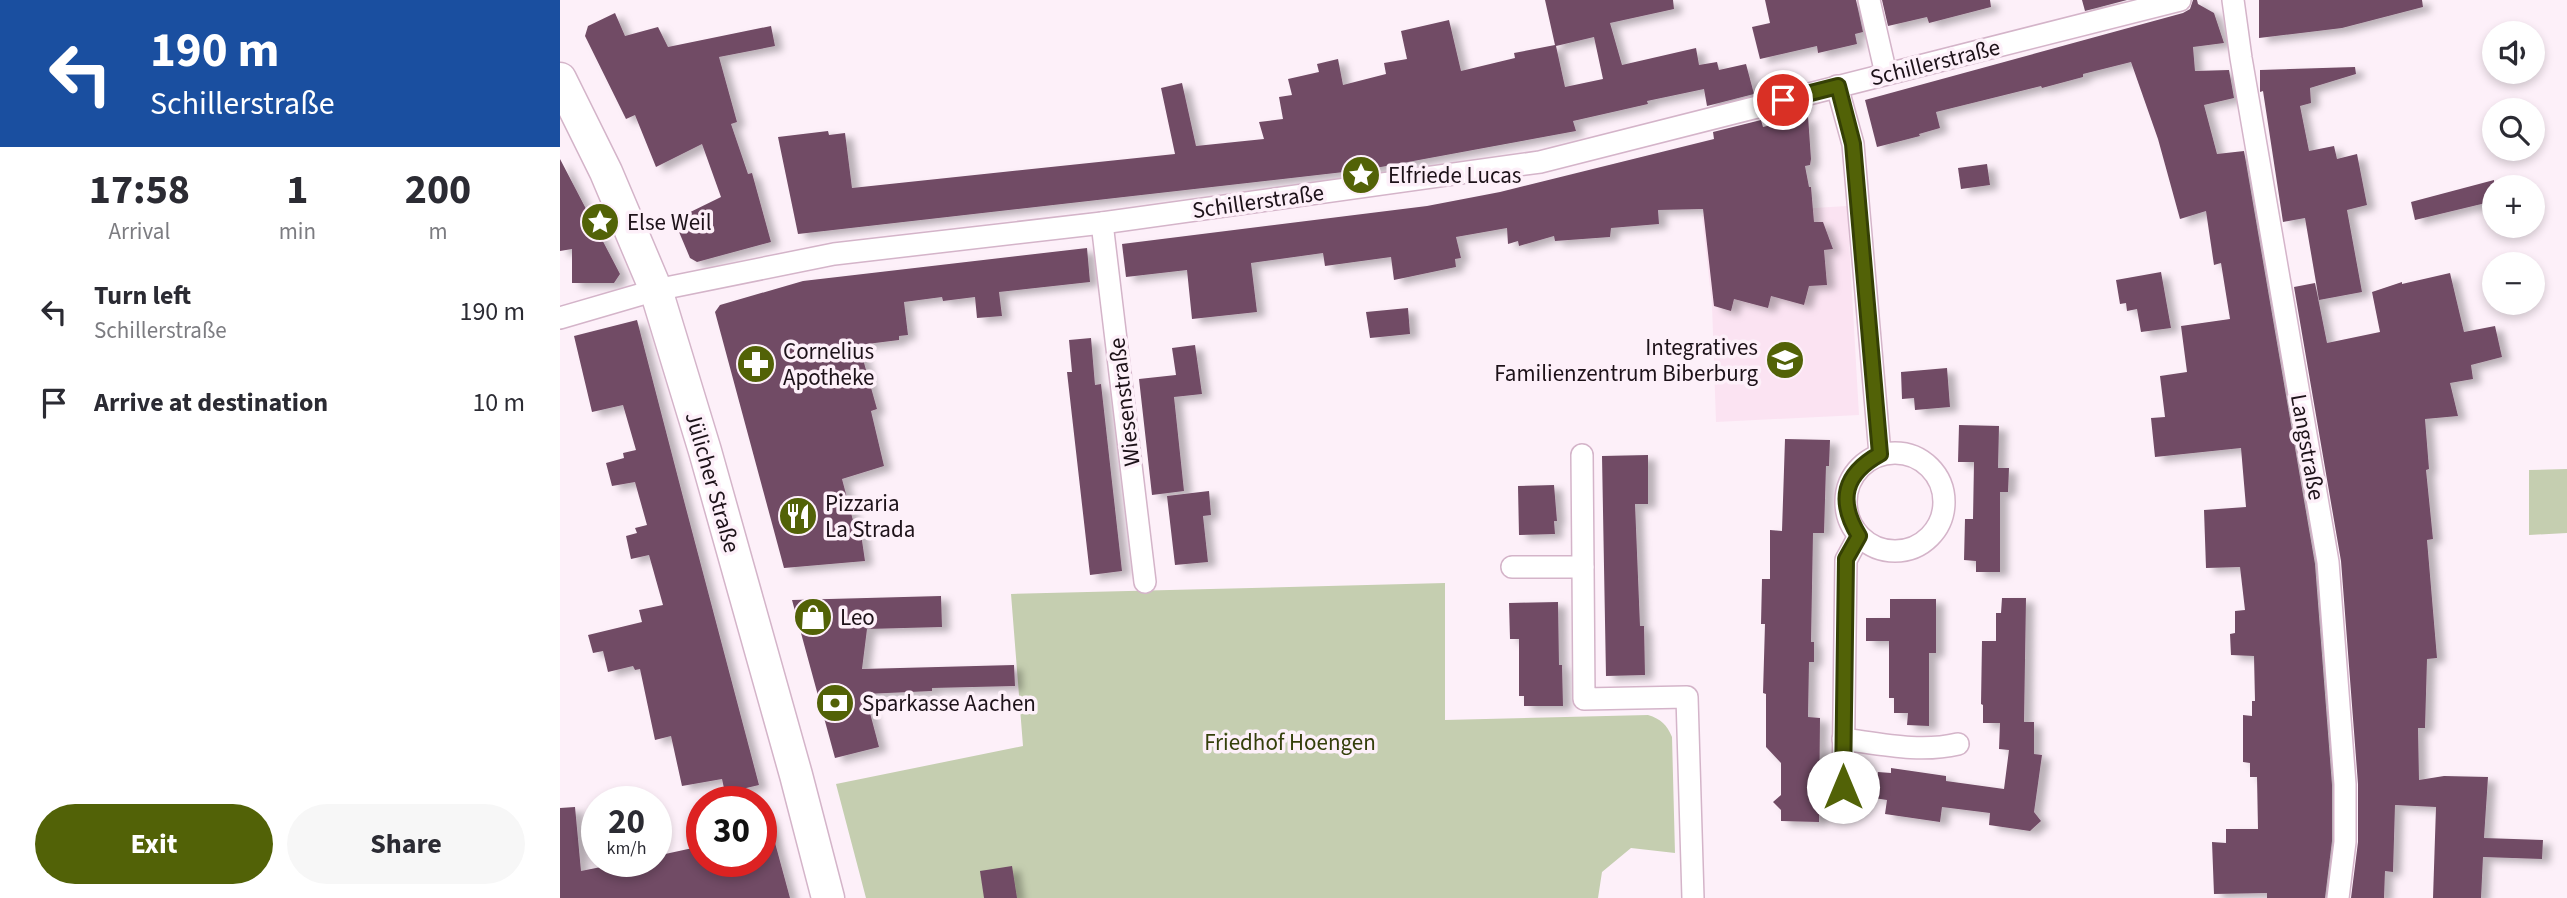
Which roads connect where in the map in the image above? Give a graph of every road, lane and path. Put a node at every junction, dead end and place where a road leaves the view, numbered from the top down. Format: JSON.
{"nodes":[{"id":1,"x":1870,"y":0,"type":"edge"},
{"id":2,"x":2180,"y":0,"type":"edge"},
{"id":3,"x":2233,"y":0,"type":"edge"},
{"id":4,"x":1886,"y":74,"type":"junction"},
{"id":5,"x":560,"y":79,"type":"edge"},
{"id":6,"x":1838,"y":86,"type":"junction"},
{"id":7,"x":1102,"y":223,"type":"junction"},
{"id":8,"x":656,"y":290,"type":"junction"},
{"id":9,"x":560,"y":318,"type":"edge"},
{"id":10,"x":1880,"y":454,"type":"junction"},
{"id":11,"x":1582,"y":455,"type":"dead end"},
{"id":12,"x":1859,"y":536,"type":"junction"},
{"id":13,"x":1513,"y":567,"type":"dead end"},
{"id":14,"x":1583,"y":567,"type":"junction"},
{"id":15,"x":1145,"y":582,"type":"dead end"},
{"id":16,"x":1843,"y":739,"type":"junction"},
{"id":17,"x":1958,"y":744,"type":"dead end"},
{"id":18,"x":1843,"y":787,"type":"dead end"},
{"id":19,"x":828,"y":898,"type":"edge"},
{"id":20,"x":1693,"y":898,"type":"edge"},
{"id":21,"x":2338,"y":898,"type":"edge"}],
"edges":[{"from":1,"to":4,"type":"street"},
{"from":2,"to":4,"type":"street","name":"Schillerstraße"},
{"from":3,"to":21,"type":"street","name":"Langstraße"},
{"from":4,"to":6,"type":"street","name":"Schillerstraße"},
{"from":5,"to":8,"type":"main road","name":"Jülicher Straße"},
{"from":6,"to":7,"type":"street","name":"Schillerstraße"},
{"from":6,"to":10,"type":"street"},
{"from":7,"to":8,"type":"street","name":"Schillerstraße"},
{"from":7,"to":15,"type":"street","name":"Wiesenstraße"},
{"from":8,"to":9,"type":"street","name":"Schillerstraße"},
{"from":8,"to":19,"type":"main road","name":"Jülicher Straße"},
{"from":10,"to":12,"type":"street"},
{"from":10,"to":12,"type":"street"},
{"from":11,"to":14,"type":"street"},
{"from":12,"to":16,"type":"street"},
{"from":13,"to":14,"type":"street"},
{"from":14,"to":20,"type":"street"},
{"from":16,"to":17,"type":"street"},
{"from":16,"to":18,"type":"street"}]}
